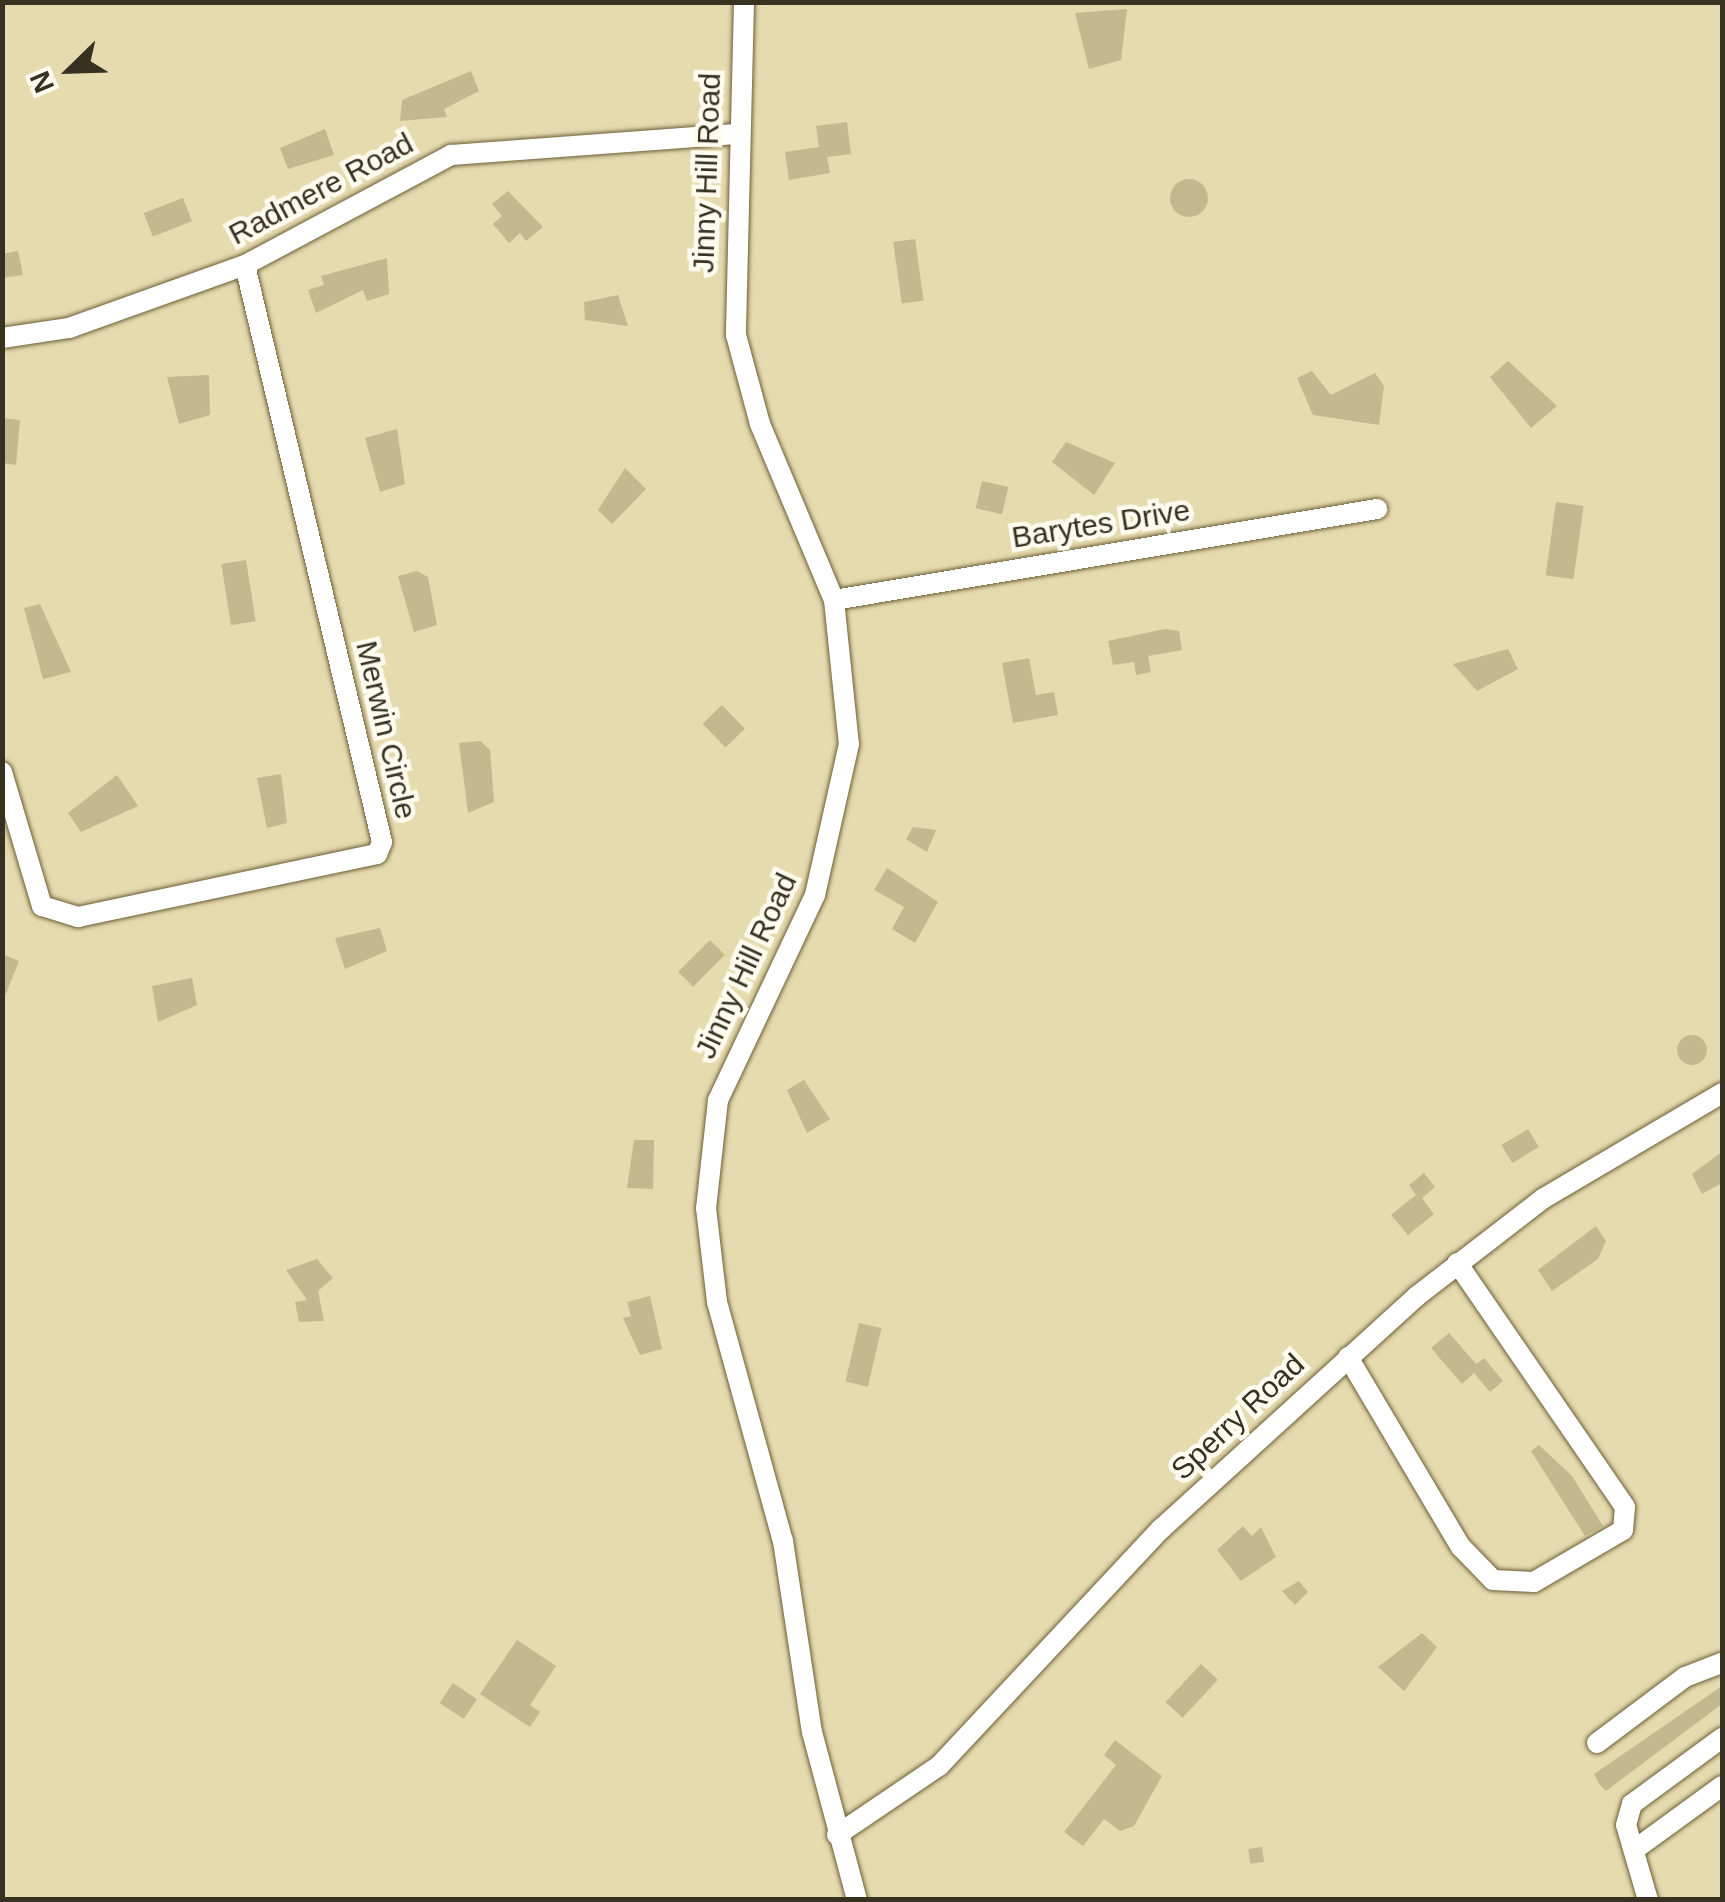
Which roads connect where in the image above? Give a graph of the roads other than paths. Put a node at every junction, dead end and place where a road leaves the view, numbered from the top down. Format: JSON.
{"nodes":[{"id":1,"x":744,"y":2,"type":"edge"},
{"id":2,"x":736,"y":134,"type":"junction"},
{"id":3,"x":245,"y":265,"type":"junction"},
{"id":4,"x":2,"y":338,"type":"edge"},
{"id":5,"x":1377,"y":509,"type":"dead end"},
{"id":6,"x":834,"y":600,"type":"junction"},
{"id":7,"x":2,"y":772,"type":"edge"},
{"id":8,"x":1722,"y":1094,"type":"edge"},
{"id":9,"x":1456,"y":1263,"type":"junction"},
{"id":10,"x":1348,"y":1357,"type":"junction"},
{"id":11,"x":1722,"y":1662,"type":"edge"},
{"id":12,"x":1722,"y":1738,"type":"edge"},
{"id":13,"x":1597,"y":1743,"type":"dead end"},
{"id":14,"x":1722,"y":1786,"type":"edge"},
{"id":15,"x":837,"y":1835,"type":"junction"},
{"id":16,"x":1634,"y":1850,"type":"junction"},
{"id":17,"x":1647,"y":1893,"type":"edge"},
{"id":18,"x":857,"y":1900,"type":"edge"}],
"edges":[{"from":1,"to":2,"type":"street","name":"Jinny Hill Road"},
{"from":2,"to":3,"type":"street","name":"Radmere Road"},
{"from":2,"to":6,"type":"street","name":"Jinny Hill Road"},
{"from":3,"to":4,"type":"street","name":"Radmere Road"},
{"from":3,"to":7,"type":"street","name":"Merwin Circle"},
{"from":5,"to":6,"type":"street","name":"Barytes Drive"},
{"from":6,"to":15,"type":"street","name":"Jinny Hill Road"},
{"from":8,"to":9,"type":"street","name":"Sperry Road"},
{"from":9,"to":10,"type":"street","name":"Sperry Road"},
{"from":9,"to":10,"type":"street"},
{"from":10,"to":15,"type":"street","name":"Sperry Road"},
{"from":11,"to":13,"type":"street"},
{"from":12,"to":16,"type":"street"},
{"from":14,"to":16,"type":"street"},
{"from":15,"to":18,"type":"street","name":"Jinny Hill Road"},
{"from":16,"to":17,"type":"street"}]}
